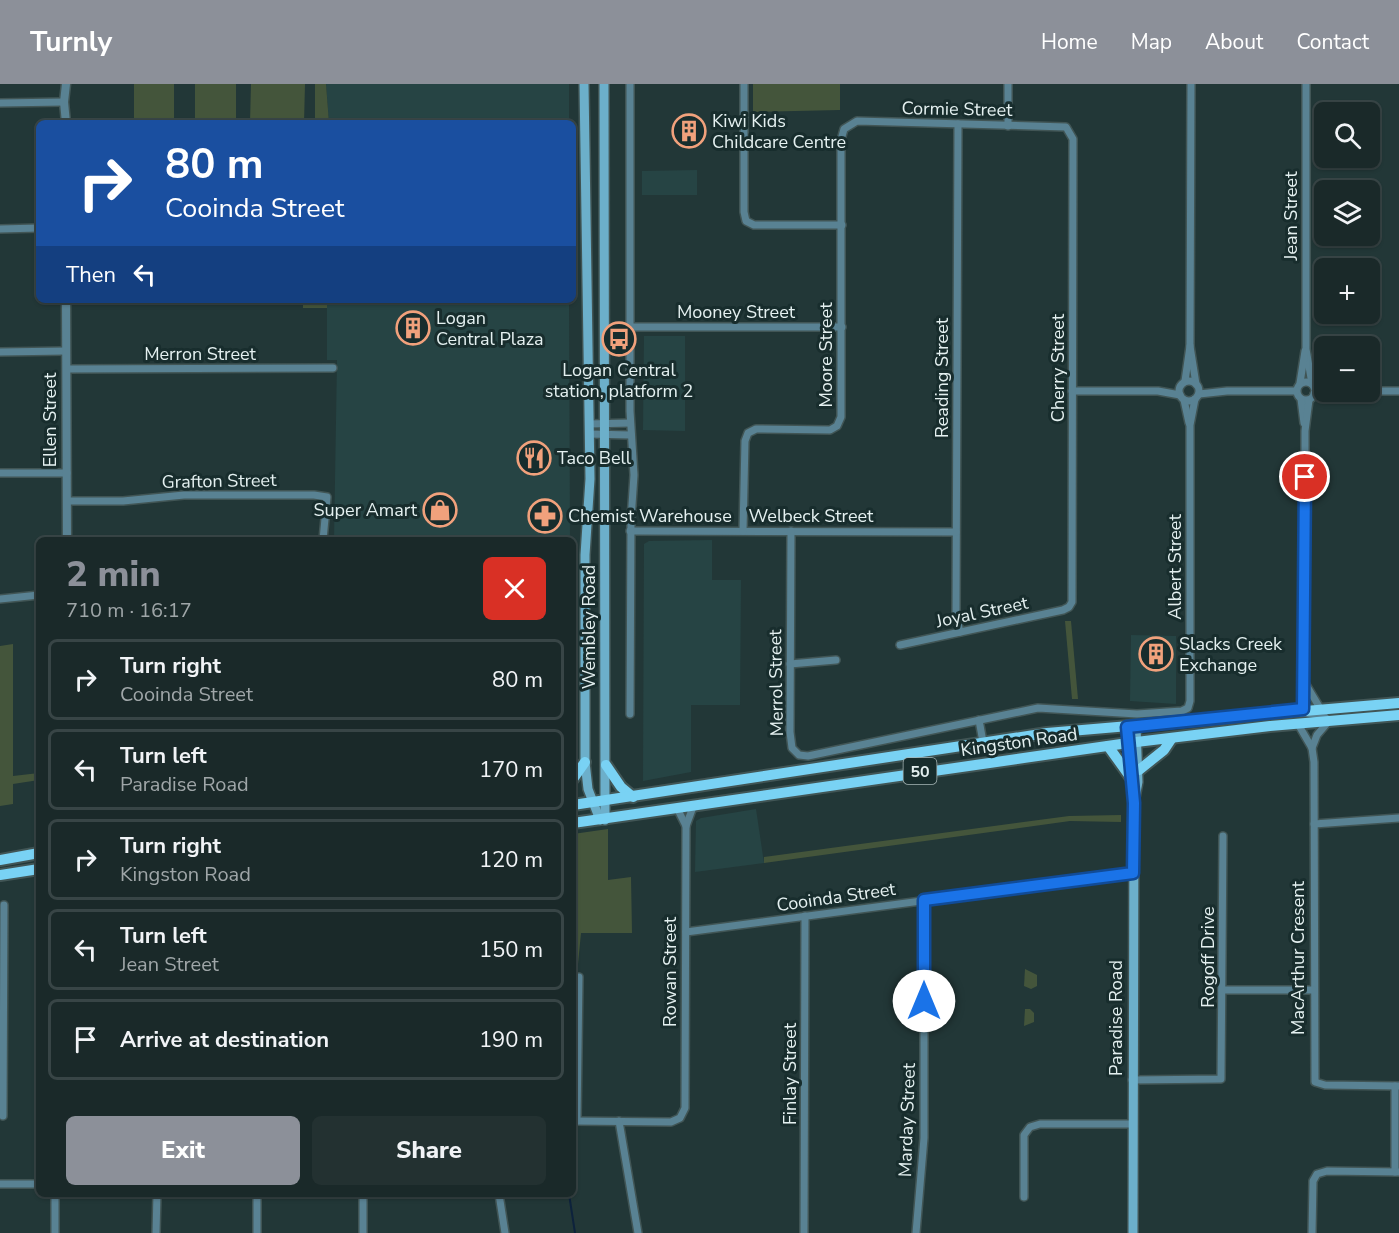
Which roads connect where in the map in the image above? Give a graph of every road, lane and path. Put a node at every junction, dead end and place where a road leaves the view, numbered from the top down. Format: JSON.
{"nodes":[{"id":1,"x":66,"y":84,"type":"edge"},
{"id":2,"x":584,"y":84,"type":"edge"},
{"id":3,"x":604,"y":84,"type":"edge"},
{"id":4,"x":630,"y":84,"type":"edge"},
{"id":5,"x":744,"y":84,"type":"edge"},
{"id":6,"x":1008,"y":84,"type":"edge"},
{"id":7,"x":1191,"y":84,"type":"edge"},
{"id":8,"x":1306,"y":84,"type":"edge"},
{"id":9,"x":0,"y":102,"type":"edge"},
{"id":10,"x":64,"y":102,"type":"junction"},
{"id":11,"x":66,"y":120,"type":"edge"},
{"id":12,"x":958,"y":124,"type":"junction"},
{"id":13,"x":1008,"y":126,"type":"junction"},
{"id":14,"x":844,"y":129,"type":"joint"},
{"id":15,"x":1070,"y":130,"type":"joint"},
{"id":16,"x":842,"y":225,"type":"junction"},
{"id":17,"x":0,"y":228,"type":"edge"},
{"id":18,"x":36,"y":228,"type":"edge"},
{"id":19,"x":66,"y":303,"type":"edge"},
{"id":20,"x":630,"y":327,"type":"junction"},
{"id":21,"x":842,"y":327,"type":"junction"},
{"id":22,"x":1190,"y":346,"type":"junction"},
{"id":23,"x":1306,"y":349,"type":"junction"},
{"id":24,"x":66,"y":351,"type":"junction"},
{"id":25,"x":0,"y":352,"type":"edge"},
{"id":26,"x":333,"y":368,"type":"dead end"},
{"id":27,"x":67,"y":369,"type":"junction"},
{"id":28,"x":1185,"y":381,"type":"junction"},
{"id":29,"x":1298,"y":387,"type":"junction"},
{"id":30,"x":1072,"y":391,"type":"junction"},
{"id":31,"x":1197,"y":391,"type":"junction"},
{"id":32,"x":1380,"y":391,"type":"edge"},
{"id":33,"x":1399,"y":391,"type":"edge"},
{"id":34,"x":1314,"y":392,"type":"edge"},
{"id":35,"x":1310,"y":393,"type":"junction"},
{"id":36,"x":1314,"y":393,"type":"edge"},
{"id":37,"x":1181,"y":394,"type":"junction"},
{"id":38,"x":630,"y":423,"type":"junction"},
{"id":39,"x":589,"y":424,"type":"junction"},
{"id":40,"x":605,"y":424,"type":"junction"},
{"id":41,"x":1190,"y":426,"type":"junction"},
{"id":42,"x":589,"y":434,"type":"junction"},
{"id":43,"x":605,"y":435,"type":"junction"},
{"id":44,"x":631,"y":435,"type":"junction"},
{"id":45,"x":0,"y":473,"type":"edge"},
{"id":46,"x":67,"y":473,"type":"junction"},
{"id":47,"x":68,"y":501,"type":"junction"},
{"id":48,"x":630,"y":531,"type":"junction"},
{"id":49,"x":743,"y":531,"type":"junction"},
{"id":50,"x":791,"y":531,"type":"junction"},
{"id":51,"x":956,"y":532,"type":"junction"},
{"id":52,"x":67,"y":537,"type":"edge"},
{"id":53,"x":323,"y":537,"type":"edge"},
{"id":54,"x":36,"y":595,"type":"edge"},
{"id":55,"x":0,"y":599,"type":"edge"},
{"id":56,"x":1069,"y":607,"type":"joint"},
{"id":57,"x":960,"y":632,"type":"junction"},
{"id":58,"x":900,"y":645,"type":"dead end"},
{"id":59,"x":836,"y":660,"type":"dead end"},
{"id":60,"x":790,"y":664,"type":"junction"},
{"id":61,"x":1305,"y":683,"type":"junction"},
{"id":62,"x":1399,"y":703,"type":"edge"},
{"id":63,"x":1188,"y":708,"type":"joint"},
{"id":64,"x":1320,"y":708,"type":"junction"},
{"id":65,"x":1303,"y":709,"type":"junction"},
{"id":66,"x":630,"y":714,"type":"dead end"},
{"id":67,"x":1399,"y":715,"type":"edge"},
{"id":68,"x":979,"y":720,"type":"junction"},
{"id":69,"x":1329,"y":721,"type":"junction"},
{"id":70,"x":1298,"y":724,"type":"junction"},
{"id":71,"x":1131,"y":726,"type":"junction"},
{"id":72,"x":1172,"y":738,"type":"junction"},
{"id":73,"x":982,"y":742,"type":"junction"},
{"id":74,"x":1133,"y":743,"type":"junction"},
{"id":75,"x":1108,"y":746,"type":"junction"},
{"id":76,"x":1312,"y":748,"type":"junction"},
{"id":77,"x":585,"y":762,"type":"junction"},
{"id":78,"x":606,"y":765,"type":"junction"},
{"id":79,"x":1135,"y":774,"type":"junction"},
{"id":80,"x":576,"y":775,"type":"edge"},
{"id":81,"x":633,"y":797,"type":"junction"},
{"id":82,"x":605,"y":801,"type":"junction"},
{"id":83,"x":593,"y":802,"type":"junction"},
{"id":84,"x":576,"y":805,"type":"edge"},
{"id":85,"x":693,"y":807,"type":"junction"},
{"id":86,"x":678,"y":810,"type":"junction"},
{"id":87,"x":1399,"y":818,"type":"edge"},
{"id":88,"x":603,"y":820,"type":"junction"},
{"id":89,"x":576,"y":823,"type":"edge"},
{"id":90,"x":1314,"y":824,"type":"junction"},
{"id":91,"x":686,"y":826,"type":"junction"},
{"id":92,"x":1223,"y":836,"type":"dead end"},
{"id":93,"x":36,"y":854,"type":"edge"},
{"id":94,"x":0,"y":860,"type":"edge"},
{"id":95,"x":36,"y":870,"type":"edge"},
{"id":96,"x":1133,"y":873,"type":"junction"},
{"id":97,"x":0,"y":876,"type":"edge"},
{"id":98,"x":924,"y":900,"type":"junction"},
{"id":99,"x":4,"y":905,"type":"dead end"},
{"id":100,"x":805,"y":916,"type":"junction"},
{"id":101,"x":686,"y":932,"type":"junction"},
{"id":102,"x":579,"y":977,"type":"dead end"},
{"id":103,"x":1222,"y":990,"type":"junction"},
{"id":104,"x":1313,"y":990,"type":"junction"},
{"id":105,"x":2,"y":1025,"type":"edge"},
{"id":106,"x":1132,"y":1080,"type":"junction"},
{"id":107,"x":576,"y":1085,"type":"edge"},
{"id":108,"x":1397,"y":1086,"type":"edge"},
{"id":109,"x":3,"y":1116,"type":"dead end"},
{"id":110,"x":576,"y":1121,"type":"edge"},
{"id":111,"x":619,"y":1121,"type":"junction"},
{"id":112,"x":1133,"y":1124,"type":"junction"},
{"id":113,"x":1397,"y":1172,"type":"edge"},
{"id":114,"x":0,"y":1184,"type":"edge"},
{"id":115,"x":36,"y":1184,"type":"edge"},
{"id":116,"x":55,"y":1197,"type":"edge"},
{"id":117,"x":156,"y":1197,"type":"edge"},
{"id":118,"x":257,"y":1197,"type":"edge"},
{"id":119,"x":363,"y":1197,"type":"edge"},
{"id":120,"x":499,"y":1197,"type":"edge"},
{"id":121,"x":1024,"y":1197,"type":"dead end"},
{"id":122,"x":55,"y":1233,"type":"edge"},
{"id":123,"x":156,"y":1233,"type":"edge"},
{"id":124,"x":257,"y":1233,"type":"edge"},
{"id":125,"x":363,"y":1233,"type":"edge"},
{"id":126,"x":505,"y":1233,"type":"edge"},
{"id":127,"x":638,"y":1233,"type":"edge"},
{"id":128,"x":804,"y":1233,"type":"edge"},
{"id":129,"x":916,"y":1233,"type":"edge"},
{"id":130,"x":1132,"y":1233,"type":"edge"},
{"id":131,"x":1312,"y":1233,"type":"edge"}],
"edges":[{"from":1,"to":10,"type":"street"},
{"from":2,"to":39,"type":"main road","name":"Wembley Road"},
{"from":3,"to":40,"type":"main road","name":"Wembley Road"},
{"from":4,"to":20,"type":"street"},
{"from":5,"to":16,"type":"street"},
{"from":6,"to":13,"type":"street"},
{"from":7,"to":22,"type":"street","name":"Albert Street"},
{"from":8,"to":23,"type":"street","name":"Jean Street"},
{"from":9,"to":10,"type":"street"},
{"from":10,"to":11,"type":"street"},
{"from":12,"to":13,"type":"street","name":"Cormie Street"},
{"from":12,"to":14,"type":"street","name":"Cormie Street"},
{"from":12,"to":51,"type":"street","name":"Reading Street"},
{"from":13,"to":15,"type":"street","name":"Cormie Street"},
{"from":14,"to":16,"type":"street","name":"Moore Street"},
{"from":15,"to":30,"type":"street","name":"Cherry Street"},
{"from":16,"to":21,"type":"street","name":"Moore Street"},
{"from":17,"to":18,"type":"street"},
{"from":19,"to":24,"type":"street","name":"Ellen Street"},
{"from":20,"to":21,"type":"street","name":"Mooney Street"},
{"from":20,"to":38,"type":"street"},
{"from":21,"to":49,"type":"street","name":"Moore Street"},
{"from":22,"to":28,"type":"street","name":"Albert Street"},
{"from":22,"to":31,"type":"street","name":"Albert Street"},
{"from":23,"to":29,"type":"street","name":"Jean Street"},
{"from":23,"to":35,"type":"street","name":"Jean Street"},
{"from":24,"to":25,"type":"street"},
{"from":24,"to":27,"type":"street","name":"Ellen Street"},
{"from":26,"to":27,"type":"street","name":"Merron Street"},
{"from":27,"to":46,"type":"street","name":"Ellen Street"},
{"from":28,"to":31,"type":"street"},
{"from":28,"to":37,"type":"street"},
{"from":29,"to":31,"type":"street"},
{"from":29,"to":35,"type":"street"},
{"from":29,"to":35,"type":"street"},
{"from":30,"to":37,"type":"street"},
{"from":30,"to":56,"type":"street","name":"Cherry Street"},
{"from":31,"to":37,"type":"street"},
{"from":31,"to":41,"type":"street","name":"Albert Street"},
{"from":32,"to":33,"type":"street"},
{"from":34,"to":35,"type":"street"},
{"from":35,"to":36,"type":"street"},
{"from":35,"to":61,"type":"street","name":"Jean Street"},
{"from":37,"to":41,"type":"street","name":"Albert Street"},
{"from":38,"to":40,"type":"street"},
{"from":38,"to":44,"type":"street"},
{"from":39,"to":40,"type":"street"},
{"from":39,"to":42,"type":"main road","name":"Wembley Road"},
{"from":40,"to":43,"type":"main road","name":"Wembley Road"},
{"from":41,"to":63,"type":"street","name":"Albert Street"},
{"from":42,"to":43,"type":"street"},
{"from":42,"to":77,"type":"main road","name":"Wembley Road"},
{"from":43,"to":44,"type":"street"},
{"from":43,"to":78,"type":"main road","name":"Wembley Road"},
{"from":44,"to":48,"type":"street"},
{"from":45,"to":46,"type":"street"},
{"from":46,"to":47,"type":"street","name":"Ellen Street"},
{"from":47,"to":52,"type":"street","name":"Ellen Street"},
{"from":47,"to":53,"type":"street","name":"Grafton Street"},
{"from":48,"to":49,"type":"street","name":"Welbeck Street"},
{"from":48,"to":66,"type":"street"},
{"from":49,"to":50,"type":"street","name":"Welbeck Street"},
{"from":50,"to":51,"type":"street","name":"Welbeck Street"},
{"from":50,"to":60,"type":"street","name":"Merrol Street"},
{"from":51,"to":57,"type":"street","name":"Reading Street"},
{"from":54,"to":55,"type":"street"},
{"from":56,"to":57,"type":"street","name":"Joyal Street"},
{"from":57,"to":58,"type":"street","name":"Joyal Street"},
{"from":59,"to":60,"type":"street"},
{"from":60,"to":68,"type":"street","name":"Merrol Street"},
{"from":61,"to":64,"type":"street"},
{"from":61,"to":65,"type":"street","name":"Jean Street"},
{"from":62,"to":64,"type":"main road","name":"Kingston Road"},
{"from":63,"to":68,"type":"street","name":"Merrol Street"},
{"from":64,"to":65,"type":"main road","name":"Kingston Road"},
{"from":65,"to":69,"type":"street"},
{"from":65,"to":71,"type":"main road","name":"Kingston Road"},
{"from":67,"to":69,"type":"main road","name":"Kingston Road"},
{"from":68,"to":73,"type":"street"},
{"from":69,"to":70,"type":"main road","name":"Kingston Road"},
{"from":69,"to":76,"type":"street"},
{"from":70,"to":72,"type":"main road","name":"Kingston Road"},
{"from":70,"to":76,"type":"street","name":"MacArthur Cresent"},
{"from":71,"to":73,"type":"main road","name":"Kingston Road","number":"50"},
{"from":71,"to":74,"type":"main road","name":"Paradise Road"},
{"from":72,"to":74,"type":"main road","name":"Kingston Road"},
{"from":72,"to":79,"type":"main road"},
{"from":73,"to":81,"type":"main road","name":"Kingston Road","number":"50"},
{"from":74,"to":75,"type":"main road","name":"Kingston Road","number":"50"},
{"from":74,"to":79,"type":"main road","name":"Paradise Road"},
{"from":75,"to":79,"type":"main road"},
{"from":75,"to":85,"type":"main road","name":"Kingston Road","number":"50"},
{"from":76,"to":90,"type":"street","name":"MacArthur Cresent"},
{"from":77,"to":80,"type":"main road"},
{"from":77,"to":83,"type":"main road","name":"Wembley Road"},
{"from":78,"to":81,"type":"main road"},
{"from":78,"to":82,"type":"main road","name":"Wembley Road"},
{"from":79,"to":96,"type":"main road","name":"Paradise Road"},
{"from":81,"to":82,"type":"main road","name":"Kingston Road"},
{"from":82,"to":83,"type":"main road","name":"Kingston Road"},
{"from":82,"to":88,"type":"main road","name":"Wembley Road"},
{"from":83,"to":84,"type":"main road","name":"Kingston Road"},
{"from":83,"to":88,"type":"main road","name":"Wembley Road"},
{"from":85,"to":86,"type":"main road","name":"Kingston Road","number":"50"},
{"from":85,"to":91,"type":"street","name":"Rowan Street"},
{"from":86,"to":88,"type":"main road","name":"Kingston Road","number":"50"},
{"from":86,"to":91,"type":"street","name":"Rowan Street"},
{"from":87,"to":90,"type":"street"},
{"from":88,"to":89,"type":"main road","name":"Kingston Road"},
{"from":90,"to":104,"type":"street","name":"MacArthur Cresent"},
{"from":91,"to":101,"type":"street","name":"Rowan Street"},
{"from":92,"to":103,"type":"street","name":"Rogoff Drive"},
{"from":93,"to":94,"type":"main road"},
{"from":95,"to":97,"type":"main road"},
{"from":96,"to":98,"type":"street","name":"Cooinda Street"},
{"from":96,"to":106,"type":"main road","name":"Paradise Road"},
{"from":98,"to":100,"type":"street","name":"Cooinda Street"},
{"from":98,"to":129,"type":"street","name":"Marday Street"},
{"from":99,"to":105,"type":"street"},
{"from":100,"to":101,"type":"street","name":"Cooinda Street"},
{"from":100,"to":128,"type":"street","name":"Finlay Street"},
{"from":101,"to":111,"type":"street","name":"Rowan Street"},
{"from":102,"to":107,"type":"street"},
{"from":103,"to":104,"type":"street"},
{"from":103,"to":106,"type":"street","name":"Rogoff Drive"},
{"from":104,"to":108,"type":"street","name":"MacArthur Cresent"},
{"from":105,"to":109,"type":"street"},
{"from":106,"to":112,"type":"main road","name":"Paradise Road"},
{"from":108,"to":113,"type":"street"},
{"from":110,"to":111,"type":"street"},
{"from":111,"to":127,"type":"street"},
{"from":112,"to":121,"type":"street"},
{"from":112,"to":130,"type":"main road","name":"Paradise Road"},
{"from":113,"to":131,"type":"street"},
{"from":114,"to":115,"type":"street"},
{"from":116,"to":122,"type":"street"},
{"from":117,"to":123,"type":"street"},
{"from":118,"to":124,"type":"street"},
{"from":119,"to":125,"type":"street"},
{"from":120,"to":126,"type":"street"}]}
